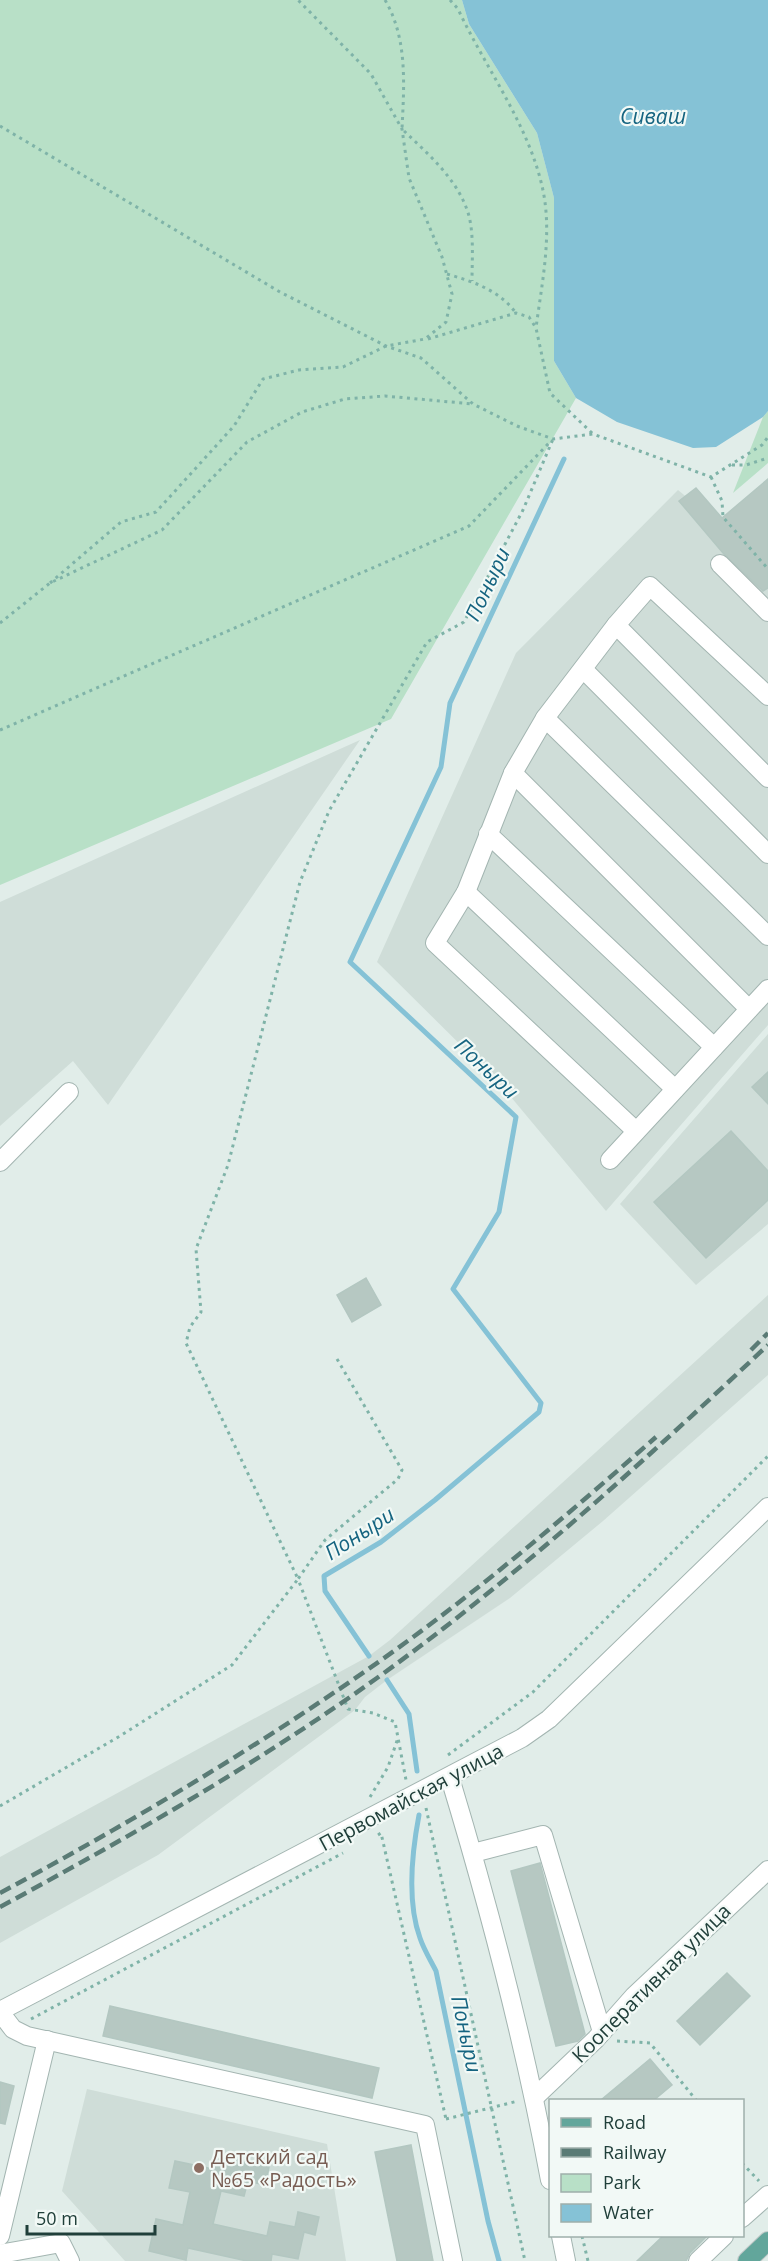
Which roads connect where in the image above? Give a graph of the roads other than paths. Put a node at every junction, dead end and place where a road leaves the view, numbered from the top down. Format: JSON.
{"nodes":[{"id":1,"x":720,"y":564,"type":"dead end"},
{"id":2,"x":768,"y":612,"type":"edge"},
{"id":3,"x":616,"y":625,"type":"junction"},
{"id":4,"x":583,"y":669,"type":"junction"},
{"id":5,"x":768,"y":696,"type":"edge"},
{"id":6,"x":545,"y":718,"type":"junction"},
{"id":7,"x":513,"y":773,"type":"junction"},
{"id":8,"x":768,"y":778,"type":"edge"},
{"id":9,"x":488,"y":834,"type":"junction"},
{"id":10,"x":768,"y":854,"type":"edge"},
{"id":11,"x":466,"y":892,"type":"junction"},
{"id":12,"x":768,"y":936,"type":"edge"},
{"id":13,"x":768,"y":988,"type":"edge"},
{"id":14,"x":749,"y":1009,"type":"junction"},
{"id":15,"x":714,"y":1047,"type":"junction"},
{"id":16,"x":675,"y":1089,"type":"junction"},
{"id":17,"x":69,"y":1092,"type":"dead end"},
{"id":18,"x":636,"y":1131,"type":"junction"},
{"id":19,"x":610,"y":1160,"type":"dead end"},
{"id":20,"x":0,"y":1162,"type":"edge"},
{"id":21,"x":768,"y":1507,"type":"edge"},
{"id":22,"x":450,"y":1778,"type":"junction"},
{"id":23,"x":473,"y":1853,"type":"junction"},
{"id":24,"x":768,"y":1870,"type":"edge"},
{"id":25,"x":0,"y":2011,"type":"edge"},
{"id":26,"x":599,"y":2036,"type":"junction"},
{"id":27,"x":47,"y":2040,"type":"junction"},
{"id":28,"x":535,"y":2097,"type":"junction"},
{"id":29,"x":549,"y":2174,"type":"edge"},
{"id":30,"x":765,"y":2190,"type":"edge"},
{"id":31,"x":744,"y":2216,"type":"edge"},
{"id":32,"x":0,"y":2236,"type":"edge"},
{"id":33,"x":561,"y":2237,"type":"edge"},
{"id":34,"x":722,"y":2237,"type":"edge"},
{"id":35,"x":768,"y":2241,"type":"edge"},
{"id":36,"x":0,"y":2254,"type":"edge"},
{"id":37,"x":70,"y":2261,"type":"edge"},
{"id":38,"x":453,"y":2261,"type":"edge"},
{"id":39,"x":566,"y":2261,"type":"edge"},
{"id":40,"x":698,"y":2261,"type":"edge"},
{"id":41,"x":747,"y":2261,"type":"edge"}],
"edges":[{"from":1,"to":2,"type":"street"},
{"from":3,"to":4,"type":"street"},
{"from":3,"to":5,"type":"street"},
{"from":3,"to":8,"type":"street"},
{"from":4,"to":6,"type":"street"},
{"from":4,"to":10,"type":"street"},
{"from":6,"to":7,"type":"street"},
{"from":6,"to":12,"type":"street"},
{"from":7,"to":9,"type":"street"},
{"from":7,"to":14,"type":"street"},
{"from":9,"to":11,"type":"street"},
{"from":9,"to":15,"type":"street"},
{"from":11,"to":16,"type":"street"},
{"from":11,"to":18,"type":"street"},
{"from":13,"to":14,"type":"street"},
{"from":14,"to":15,"type":"street"},
{"from":15,"to":16,"type":"street"},
{"from":16,"to":18,"type":"street"},
{"from":17,"to":20,"type":"street"},
{"from":18,"to":19,"type":"street"},
{"from":21,"to":22,"type":"street","name":"Первомайская улица"},
{"from":22,"to":23,"type":"street"},
{"from":22,"to":25,"type":"street","name":"Первомайская улица"},
{"from":23,"to":26,"type":"street"},
{"from":23,"to":28,"type":"street"},
{"from":24,"to":26,"type":"street","name":"Кооперативная улица"},
{"from":25,"to":27,"type":"street"},
{"from":26,"to":28,"type":"street","name":"Кооперативная улица"},
{"from":27,"to":32,"type":"street"},
{"from":27,"to":38,"type":"street"},
{"from":28,"to":29,"type":"street"},
{"from":30,"to":31,"type":"street"},
{"from":33,"to":39,"type":"street"},
{"from":34,"to":40,"type":"street"},
{"from":35,"to":41,"type":"main road"},
{"from":36,"to":37,"type":"street"}]}
